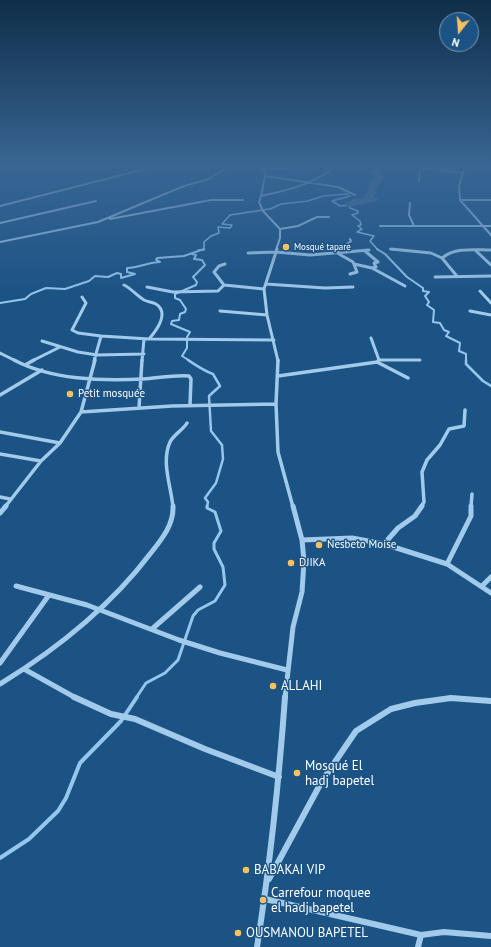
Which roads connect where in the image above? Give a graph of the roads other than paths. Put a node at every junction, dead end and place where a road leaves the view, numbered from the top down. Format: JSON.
{"nodes":[{"id":1,"x":60,"y":209,"type":"edge"},
{"id":2,"x":129,"y":209,"type":"edge"},
{"id":3,"x":168,"y":209,"type":"edge"},
{"id":4,"x":262,"y":209,"type":"edge"},
{"id":5,"x":410,"y":209,"type":"edge"},
{"id":6,"x":468,"y":209,"type":"edge"},
{"id":7,"x":329,"y":217,"type":"dead end"},
{"id":8,"x":98,"y":222,"type":"junction"},
{"id":9,"x":0,"y":223,"type":"edge"},
{"id":10,"x":380,"y":226,"type":"dead end"},
{"id":11,"x":414,"y":226,"type":"junction"},
{"id":12,"x":482,"y":226,"type":"junction"},
{"id":13,"x":491,"y":226,"type":"edge"},
{"id":14,"x":280,"y":229,"type":"junction"},
{"id":15,"x":491,"y":235,"type":"edge"},
{"id":16,"x":350,"y":239,"type":"dead end"},
{"id":17,"x":0,"y":242,"type":"edge"},
{"id":18,"x":390,"y":249,"type":"dead end"},
{"id":19,"x":369,"y":250,"type":"dead end"},
{"id":20,"x":475,"y":250,"type":"junction"},
{"id":21,"x":491,"y":250,"type":"edge"},
{"id":22,"x":364,"y":251,"type":"junction"},
{"id":23,"x":276,"y":252,"type":"junction"},
{"id":24,"x":248,"y":253,"type":"dead end"},
{"id":25,"x":337,"y":253,"type":"junction"},
{"id":26,"x":332,"y":254,"type":"junction"},
{"id":27,"x":442,"y":258,"type":"junction"},
{"id":28,"x":224,"y":264,"type":"dead end"},
{"id":29,"x":354,"y":264,"type":"junction"},
{"id":30,"x":491,"y":266,"type":"edge"},
{"id":31,"x":372,"y":268,"type":"junction"},
{"id":32,"x":350,"y":274,"type":"dead end"},
{"id":33,"x":456,"y":276,"type":"junction"},
{"id":34,"x":491,"y":276,"type":"edge"},
{"id":35,"x":435,"y":277,"type":"dead end"},
{"id":36,"x":124,"y":284,"type":"dead end"},
{"id":37,"x":224,"y":285,"type":"junction"},
{"id":38,"x":405,"y":286,"type":"dead end"},
{"id":39,"x":147,"y":287,"type":"dead end"},
{"id":40,"x":265,"y":287,"type":"junction"},
{"id":41,"x":353,"y":287,"type":"dead end"},
{"id":42,"x":480,"y":291,"type":"dead end"},
{"id":43,"x":82,"y":297,"type":"dead end"},
{"id":44,"x":491,"y":302,"type":"edge"},
{"id":45,"x":470,"y":310,"type":"dead end"},
{"id":46,"x":220,"y":311,"type":"dead end"},
{"id":47,"x":267,"y":315,"type":"junction"},
{"id":48,"x":491,"y":315,"type":"edge"},
{"id":49,"x":101,"y":336,"type":"junction"},
{"id":50,"x":371,"y":338,"type":"dead end"},
{"id":51,"x":144,"y":339,"type":"junction"},
{"id":52,"x":149,"y":339,"type":"junction"},
{"id":53,"x":274,"y":340,"type":"junction"},
{"id":54,"x":42,"y":341,"type":"dead end"},
{"id":55,"x":60,"y":347,"type":"junction"},
{"id":56,"x":0,"y":353,"type":"edge"},
{"id":57,"x":144,"y":354,"type":"junction"},
{"id":58,"x":97,"y":355,"type":"junction"},
{"id":59,"x":420,"y":360,"type":"dead end"},
{"id":60,"x":378,"y":361,"type":"junction"},
{"id":61,"x":25,"y":365,"type":"junction"},
{"id":62,"x":42,"y":370,"type":"junction"},
{"id":63,"x":278,"y":376,"type":"junction"},
{"id":64,"x":408,"y":378,"type":"dead end"},
{"id":65,"x":142,"y":379,"type":"junction"},
{"id":66,"x":90,"y":380,"type":"junction"},
{"id":67,"x":0,"y":395,"type":"edge"},
{"id":68,"x":276,"y":404,"type":"junction"},
{"id":69,"x":190,"y":405,"type":"junction"},
{"id":70,"x":139,"y":408,"type":"junction"},
{"id":71,"x":465,"y":410,"type":"dead end"},
{"id":72,"x":81,"y":412,"type":"junction"},
{"id":73,"x":187,"y":423,"type":"dead end"},
{"id":74,"x":2,"y":433,"type":"edge"},
{"id":75,"x":0,"y":438,"type":"edge"},
{"id":76,"x":60,"y":443,"type":"junction"},
{"id":77,"x":0,"y":454,"type":"edge"},
{"id":78,"x":41,"y":461,"type":"junction"},
{"id":79,"x":472,"y":494,"type":"dead end"},
{"id":80,"x":0,"y":497,"type":"edge"},
{"id":81,"x":10,"y":499,"type":"junction"},
{"id":82,"x":0,"y":512,"type":"edge"},
{"id":83,"x":302,"y":540,"type":"junction"},
{"id":84,"x":384,"y":544,"type":"junction"},
{"id":85,"x":447,"y":564,"type":"junction"},
{"id":86,"x":491,"y":577,"type":"edge"},
{"id":87,"x":16,"y":586,"type":"dead end"},
{"id":88,"x":482,"y":586,"type":"junction"},
{"id":89,"x":200,"y":587,"type":"dead end"},
{"id":90,"x":491,"y":593,"type":"edge"},
{"id":91,"x":49,"y":595,"type":"junction"},
{"id":92,"x":101,"y":611,"type":"junction"},
{"id":93,"x":152,"y":629,"type":"junction"},
{"id":94,"x":0,"y":663,"type":"edge"},
{"id":95,"x":24,"y":669,"type":"junction"},
{"id":96,"x":287,"y":670,"type":"junction"},
{"id":97,"x":0,"y":684,"type":"edge"},
{"id":98,"x":491,"y":701,"type":"edge"},
{"id":99,"x":279,"y":777,"type":"junction"},
{"id":100,"x":267,"y":882,"type":"junction"},
{"id":101,"x":265,"y":899,"type":"junction"},
{"id":102,"x":421,"y":935,"type":"junction"},
{"id":103,"x":491,"y":936,"type":"edge"},
{"id":104,"x":257,"y":947,"type":"edge"},
{"id":105,"x":418,"y":947,"type":"edge"}],
"edges":[{"from":1,"to":9,"type":"street"},
{"from":2,"to":8,"type":"street"},
{"from":3,"to":8,"type":"street"},
{"from":4,"to":14,"type":"street"},
{"from":5,"to":11,"type":"street"},
{"from":6,"to":12,"type":"street"},
{"from":7,"to":14,"type":"street"},
{"from":8,"to":17,"type":"street"},
{"from":10,"to":11,"type":"street"},
{"from":11,"to":12,"type":"street"},
{"from":12,"to":13,"type":"street"},
{"from":12,"to":15,"type":"street"},
{"from":14,"to":23,"type":"street"},
{"from":16,"to":26,"type":"street"},
{"from":18,"to":27,"type":"street"},
{"from":19,"to":22,"type":"street"},
{"from":20,"to":21,"type":"street"},
{"from":20,"to":27,"type":"street"},
{"from":20,"to":30,"type":"street"},
{"from":22,"to":25,"type":"street"},
{"from":22,"to":31,"type":"street"},
{"from":23,"to":24,"type":"street"},
{"from":23,"to":26,"type":"street"},
{"from":23,"to":40,"type":"street"},
{"from":25,"to":26,"type":"street"},
{"from":25,"to":29,"type":"street"},
{"from":27,"to":33,"type":"street"},
{"from":28,"to":37,"type":"street"},
{"from":29,"to":31,"type":"street"},
{"from":29,"to":32,"type":"street"},
{"from":31,"to":38,"type":"street"},
{"from":33,"to":34,"type":"street"},
{"from":33,"to":35,"type":"street"},
{"from":36,"to":52,"type":"street"},
{"from":37,"to":39,"type":"street"},
{"from":37,"to":40,"type":"street"},
{"from":40,"to":41,"type":"street"},
{"from":40,"to":47,"type":"street"},
{"from":42,"to":44,"type":"street"},
{"from":43,"to":49,"type":"street"},
{"from":45,"to":48,"type":"street"},
{"from":46,"to":47,"type":"street"},
{"from":47,"to":53,"type":"street"},
{"from":49,"to":51,"type":"street"},
{"from":49,"to":58,"type":"street"},
{"from":50,"to":60,"type":"street"},
{"from":51,"to":52,"type":"street"},
{"from":51,"to":57,"type":"street"},
{"from":52,"to":53,"type":"street"},
{"from":53,"to":63,"type":"street"},
{"from":54,"to":55,"type":"street"},
{"from":55,"to":58,"type":"street"},
{"from":55,"to":61,"type":"street"},
{"from":56,"to":61,"type":"street"},
{"from":57,"to":58,"type":"street"},
{"from":57,"to":65,"type":"street"},
{"from":58,"to":66,"type":"street"},
{"from":59,"to":60,"type":"street"},
{"from":60,"to":63,"type":"street"},
{"from":60,"to":64,"type":"street"},
{"from":61,"to":62,"type":"street"},
{"from":62,"to":66,"type":"street"},
{"from":62,"to":67,"type":"street"},
{"from":63,"to":68,"type":"street"},
{"from":65,"to":66,"type":"street"},
{"from":65,"to":69,"type":"street"},
{"from":65,"to":70,"type":"street"},
{"from":66,"to":72,"type":"street"},
{"from":68,"to":69,"type":"street"},
{"from":68,"to":83,"type":"street"},
{"from":69,"to":70,"type":"street"},
{"from":70,"to":72,"type":"street"},
{"from":71,"to":84,"type":"street"},
{"from":72,"to":76,"type":"street"},
{"from":73,"to":92,"type":"street"},
{"from":74,"to":75,"type":"street"},
{"from":74,"to":76,"type":"street"},
{"from":76,"to":78,"type":"street"},
{"from":77,"to":78,"type":"street"},
{"from":78,"to":81,"type":"street"},
{"from":79,"to":85,"type":"street"},
{"from":80,"to":81,"type":"street"},
{"from":81,"to":82,"type":"street"},
{"from":83,"to":84,"type":"street"},
{"from":83,"to":96,"type":"street"},
{"from":84,"to":85,"type":"street"},
{"from":85,"to":88,"type":"street"},
{"from":86,"to":88,"type":"street"},
{"from":87,"to":91,"type":"street"},
{"from":88,"to":90,"type":"street"},
{"from":89,"to":93,"type":"street"},
{"from":91,"to":92,"type":"street"},
{"from":91,"to":94,"type":"street"},
{"from":92,"to":93,"type":"street"},
{"from":92,"to":95,"type":"street"},
{"from":93,"to":96,"type":"street"},
{"from":95,"to":97,"type":"street"},
{"from":95,"to":99,"type":"street"},
{"from":96,"to":99,"type":"street"},
{"from":98,"to":100,"type":"street"},
{"from":99,"to":100,"type":"street"},
{"from":100,"to":101,"type":"street"},
{"from":101,"to":102,"type":"street"},
{"from":101,"to":104,"type":"street"},
{"from":102,"to":103,"type":"street"},
{"from":102,"to":105,"type":"street"}]}
